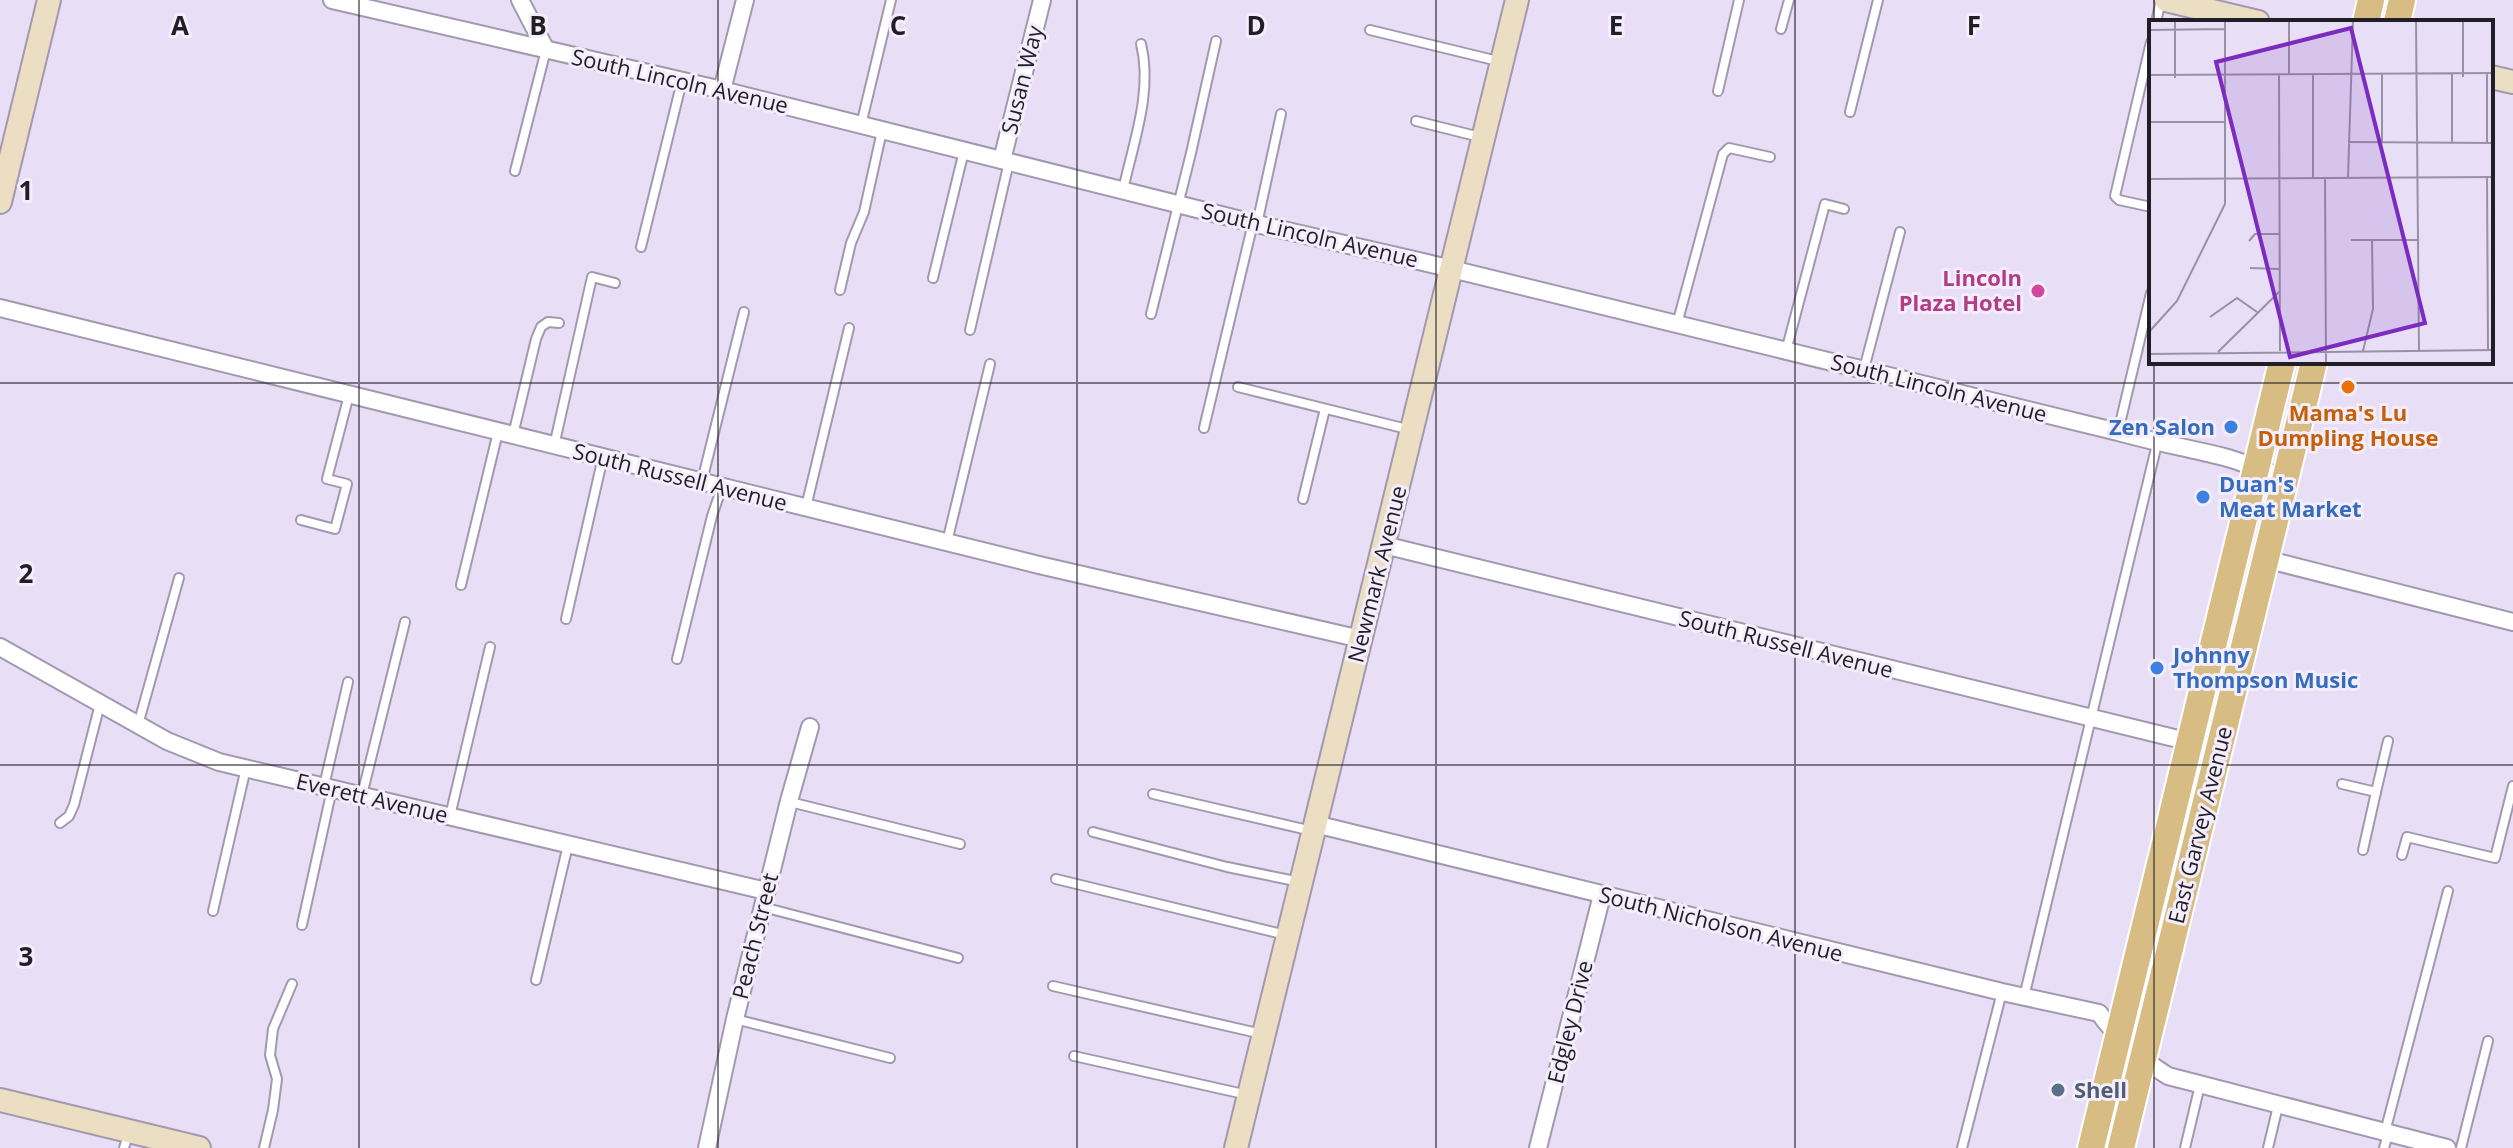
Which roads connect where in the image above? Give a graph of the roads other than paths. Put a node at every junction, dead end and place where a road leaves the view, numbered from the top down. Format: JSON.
{"nodes":[{"id":1,"x":49,"y":0,"type":"edge"},
{"id":2,"x":332,"y":0,"type":"edge"},
{"id":3,"x":520,"y":0,"type":"edge"},
{"id":4,"x":745,"y":0,"type":"edge"},
{"id":5,"x":891,"y":0,"type":"edge"},
{"id":6,"x":1042,"y":0,"type":"edge"},
{"id":7,"x":1517,"y":0,"type":"edge"},
{"id":8,"x":1739,"y":0,"type":"edge"},
{"id":9,"x":1789,"y":0,"type":"edge"},
{"id":10,"x":1878,"y":0,"type":"edge"},
{"id":11,"x":2163,"y":0,"type":"edge"},
{"id":12,"x":2371,"y":0,"type":"edge"},
{"id":13,"x":2402,"y":0,"type":"edge"},
{"id":14,"x":2197,"y":9,"type":"edge"},
{"id":15,"x":2157,"y":20,"type":"edge"},
{"id":16,"x":2249,"y":20,"type":"edge"},
{"id":17,"x":2366,"y":20,"type":"edge"},
{"id":18,"x":2397,"y":20,"type":"edge"},
{"id":19,"x":1781,"y":29,"type":"dead end"},
{"id":20,"x":1370,"y":30,"type":"dead end"},
{"id":21,"x":1216,"y":41,"type":"dead end"},
{"id":22,"x":1141,"y":44,"type":"dead end"},
{"id":23,"x":546,"y":50,"type":"junction"},
{"id":24,"x":2149,"y":51,"type":"edge"},
{"id":25,"x":1502,"y":62,"type":"junction"},
{"id":26,"x":2493,"y":77,"type":"edge"},
{"id":27,"x":682,"y":81,"type":"junction"},
{"id":28,"x":2513,"y":82,"type":"edge"},
{"id":29,"x":722,"y":90,"type":"junction"},
{"id":30,"x":1718,"y":91,"type":"dead end"},
{"id":31,"x":1850,"y":112,"type":"dead end"},
{"id":32,"x":1281,"y":114,"type":"dead end"},
{"id":33,"x":1416,"y":121,"type":"dead end"},
{"id":34,"x":861,"y":125,"type":"junction"},
{"id":35,"x":882,"y":131,"type":"junction"},
{"id":36,"x":1484,"y":139,"type":"junction"},
{"id":37,"x":964,"y":151,"type":"junction"},
{"id":38,"x":1770,"y":157,"type":"dead end"},
{"id":39,"x":1006,"y":161,"type":"junction"},
{"id":40,"x":515,"y":171,"type":"dead end"},
{"id":41,"x":1123,"y":190,"type":"junction"},
{"id":42,"x":0,"y":202,"type":"edge"},
{"id":43,"x":1177,"y":204,"type":"junction"},
{"id":44,"x":2149,"y":207,"type":"edge"},
{"id":45,"x":1844,"y":209,"type":"dead end"},
{"id":46,"x":1255,"y":223,"type":"junction"},
{"id":47,"x":1900,"y":232,"type":"dead end"},
{"id":48,"x":641,"y":247,"type":"dead end"},
{"id":49,"x":1451,"y":269,"type":"junction"},
{"id":50,"x":933,"y":278,"type":"dead end"},
{"id":51,"x":615,"y":283,"type":"dead end"},
{"id":52,"x":840,"y":290,"type":"dead end"},
{"id":53,"x":2149,"y":301,"type":"edge"},
{"id":54,"x":0,"y":308,"type":"edge"},
{"id":55,"x":744,"y":312,"type":"dead end"},
{"id":56,"x":1151,"y":314,"type":"dead end"},
{"id":57,"x":559,"y":323,"type":"dead end"},
{"id":58,"x":1677,"y":324,"type":"junction"},
{"id":59,"x":849,"y":328,"type":"dead end"},
{"id":60,"x":970,"y":330,"type":"dead end"},
{"id":61,"x":1786,"y":351,"type":"junction"},
{"id":62,"x":990,"y":364,"type":"dead end"},
{"id":63,"x":2282,"y":364,"type":"edge"},
{"id":64,"x":2313,"y":364,"type":"edge"},
{"id":65,"x":1864,"y":369,"type":"junction"},
{"id":66,"x":1238,"y":387,"type":"dead end"},
{"id":67,"x":349,"y":395,"type":"junction"},
{"id":68,"x":1325,"y":409,"type":"junction"},
{"id":69,"x":1204,"y":428,"type":"dead end"},
{"id":70,"x":1412,"y":431,"type":"junction"},
{"id":71,"x":2118,"y":432,"type":"junction"},
{"id":72,"x":506,"y":434,"type":"junction"},
{"id":73,"x":2157,"y":444,"type":"junction"},
{"id":74,"x":554,"y":446,"type":"junction"},
{"id":75,"x":603,"y":457,"type":"junction"},
{"id":76,"x":2256,"y":470,"type":"junction"},
{"id":77,"x":2285,"y":477,"type":"junction"},
{"id":78,"x":702,"y":482,"type":"junction"},
{"id":79,"x":722,"y":487,"type":"junction"},
{"id":80,"x":1303,"y":499,"type":"dead end"},
{"id":81,"x":806,"y":508,"type":"junction"},
{"id":82,"x":301,"y":520,"type":"dead end"},
{"id":83,"x":947,"y":542,"type":"junction"},
{"id":84,"x":1384,"y":545,"type":"junction"},
{"id":85,"x":2265,"y":559,"type":"junction"},
{"id":86,"x":179,"y":578,"type":"dead end"},
{"id":87,"x":461,"y":585,"type":"dead end"},
{"id":88,"x":566,"y":619,"type":"dead end"},
{"id":89,"x":405,"y":622,"type":"dead end"},
{"id":90,"x":2513,"y":622,"type":"edge"},
{"id":91,"x":1361,"y":639,"type":"junction"},
{"id":92,"x":0,"y":647,"type":"edge"},
{"id":93,"x":490,"y":647,"type":"dead end"},
{"id":94,"x":677,"y":659,"type":"dead end"},
{"id":95,"x":348,"y":682,"type":"dead end"},
{"id":96,"x":100,"y":704,"type":"junction"},
{"id":97,"x":2090,"y":719,"type":"junction"},
{"id":98,"x":138,"y":726,"type":"junction"},
{"id":99,"x":810,"y":727,"type":"dead end"},
{"id":100,"x":2189,"y":741,"type":"junction"},
{"id":101,"x":2388,"y":741,"type":"dead end"},
{"id":102,"x":2219,"y":749,"type":"junction"},
{"id":103,"x":246,"y":768,"type":"junction"},
{"id":104,"x":2342,"y":784,"type":"dead end"},
{"id":105,"x":2513,"y":786,"type":"edge"},
{"id":106,"x":328,"y":787,"type":"junction"},
{"id":107,"x":2376,"y":792,"type":"junction"},
{"id":108,"x":1153,"y":794,"type":"dead end"},
{"id":109,"x":362,"y":795,"type":"junction"},
{"id":110,"x":789,"y":801,"type":"junction"},
{"id":111,"x":450,"y":816,"type":"junction"},
{"id":112,"x":60,"y":823,"type":"dead end"},
{"id":113,"x":1314,"y":828,"type":"junction"},
{"id":114,"x":1093,"y":832,"type":"dead end"},
{"id":115,"x":568,"y":844,"type":"junction"},
{"id":116,"x":960,"y":844,"type":"dead end"},
{"id":117,"x":2363,"y":850,"type":"dead end"},
{"id":118,"x":2402,"y":855,"type":"dead end"},
{"id":119,"x":1056,"y":879,"type":"dead end"},
{"id":120,"x":1301,"y":882,"type":"junction"},
{"id":121,"x":2448,"y":891,"type":"dead end"},
{"id":122,"x":1602,"y":895,"type":"junction"},
{"id":123,"x":764,"y":899,"type":"junction"},
{"id":124,"x":213,"y":911,"type":"dead end"},
{"id":125,"x":302,"y":925,"type":"dead end"},
{"id":126,"x":1287,"y":935,"type":"junction"},
{"id":127,"x":958,"y":958,"type":"dead end"},
{"id":128,"x":536,"y":980,"type":"dead end"},
{"id":129,"x":292,"y":984,"type":"dead end"},
{"id":130,"x":1053,"y":986,"type":"dead end"},
{"id":131,"x":2002,"y":992,"type":"junction"},
{"id":132,"x":2024,"y":997,"type":"junction"},
{"id":133,"x":735,"y":1019,"type":"junction"},
{"id":134,"x":1263,"y":1034,"type":"junction"},
{"id":135,"x":2118,"y":1035,"type":"junction"},
{"id":136,"x":2488,"y":1041,"type":"dead end"},
{"id":137,"x":1074,"y":1056,"type":"dead end"},
{"id":138,"x":890,"y":1058,"type":"dead end"},
{"id":139,"x":2143,"y":1058,"type":"junction"},
{"id":140,"x":2200,"y":1085,"type":"junction"},
{"id":141,"x":1249,"y":1095,"type":"junction"},
{"id":142,"x":0,"y":1100,"type":"edge"},
{"id":143,"x":2278,"y":1106,"type":"junction"},
{"id":144,"x":2386,"y":1138,"type":"edge"},
{"id":145,"x":127,"y":1140,"type":"edge"},
{"id":146,"x":195,"y":1148,"type":"edge"},
{"id":147,"x":264,"y":1148,"type":"edge"},
{"id":148,"x":707,"y":1148,"type":"edge"},
{"id":149,"x":1236,"y":1148,"type":"edge"},
{"id":150,"x":1538,"y":1148,"type":"edge"},
{"id":151,"x":1962,"y":1148,"type":"edge"},
{"id":152,"x":2091,"y":1148,"type":"edge"},
{"id":153,"x":2121,"y":1148,"type":"edge"},
{"id":154,"x":2185,"y":1148,"type":"edge"},
{"id":155,"x":2268,"y":1148,"type":"edge"},
{"id":156,"x":2447,"y":1148,"type":"edge"},
{"id":157,"x":2461,"y":1148,"type":"edge"}],
"edges":[{"from":1,"to":42,"type":"street"},
{"from":2,"to":23,"type":"street","name":"South Lincoln Avenue"},
{"from":3,"to":23,"type":"street"},
{"from":4,"to":29,"type":"street"},
{"from":5,"to":34,"type":"lane"},
{"from":6,"to":39,"type":"street","name":"Susan Way"},
{"from":7,"to":25,"type":"street","name":"Newmark Avenue"},
{"from":8,"to":30,"type":"lane"},
{"from":9,"to":19,"type":"lane"},
{"from":10,"to":31,"type":"lane"},
{"from":11,"to":14,"type":"street"},
{"from":11,"to":15,"type":"lane"},
{"from":12,"to":17,"type":"main road"},
{"from":13,"to":18,"type":"main road"},
{"from":14,"to":16,"type":"street"},
{"from":20,"to":25,"type":"lane"},
{"from":21,"to":43,"type":"lane"},
{"from":22,"to":41,"type":"lane"},
{"from":23,"to":27,"type":"street","name":"South Lincoln Avenue"},
{"from":23,"to":40,"type":"lane"},
{"from":24,"to":44,"type":"lane"},
{"from":25,"to":36,"type":"street","name":"Newmark Avenue"},
{"from":26,"to":28,"type":"street"},
{"from":27,"to":29,"type":"street","name":"South Lincoln Avenue"},
{"from":27,"to":48,"type":"lane"},
{"from":29,"to":34,"type":"street","name":"South Lincoln Avenue"},
{"from":32,"to":46,"type":"lane"},
{"from":33,"to":36,"type":"lane"},
{"from":34,"to":35,"type":"street","name":"South Lincoln Avenue"},
{"from":35,"to":37,"type":"street","name":"South Lincoln Avenue"},
{"from":35,"to":52,"type":"lane"},
{"from":36,"to":49,"type":"street","name":"Newmark Avenue"},
{"from":37,"to":39,"type":"street","name":"South Lincoln Avenue"},
{"from":37,"to":50,"type":"lane"},
{"from":38,"to":58,"type":"lane"},
{"from":39,"to":41,"type":"street","name":"South Lincoln Avenue"},
{"from":39,"to":60,"type":"lane"},
{"from":41,"to":43,"type":"street","name":"South Lincoln Avenue"},
{"from":43,"to":46,"type":"street","name":"South Lincoln Avenue"},
{"from":43,"to":56,"type":"lane"},
{"from":45,"to":61,"type":"lane"},
{"from":46,"to":49,"type":"street","name":"South Lincoln Avenue"},
{"from":46,"to":69,"type":"lane"},
{"from":47,"to":65,"type":"lane"},
{"from":49,"to":58,"type":"street","name":"South Lincoln Avenue"},
{"from":49,"to":70,"type":"street","name":"Newmark Avenue"},
{"from":51,"to":74,"type":"lane"},
{"from":53,"to":71,"type":"lane"},
{"from":54,"to":67,"type":"street","name":"South Russell Avenue"},
{"from":55,"to":78,"type":"lane"},
{"from":57,"to":72,"type":"lane"},
{"from":58,"to":61,"type":"street","name":"South Lincoln Avenue"},
{"from":59,"to":81,"type":"lane"},
{"from":61,"to":65,"type":"street","name":"South Lincoln Avenue"},
{"from":62,"to":83,"type":"lane"},
{"from":63,"to":76,"type":"main road","name":"East Garvey Avenue"},
{"from":64,"to":77,"type":"main road","name":"East Garvey Avenue"},
{"from":65,"to":71,"type":"street","name":"South Lincoln Avenue"},
{"from":66,"to":68,"type":"lane"},
{"from":67,"to":72,"type":"street","name":"South Russell Avenue"},
{"from":67,"to":82,"type":"lane"},
{"from":68,"to":70,"type":"lane"},
{"from":68,"to":80,"type":"lane"},
{"from":70,"to":84,"type":"street","name":"Newmark Avenue"},
{"from":71,"to":73,"type":"street","name":"South Lincoln Avenue"},
{"from":72,"to":74,"type":"street","name":"South Russell Avenue"},
{"from":72,"to":87,"type":"lane"},
{"from":73,"to":76,"type":"street","name":"South Lincoln Avenue"},
{"from":73,"to":97,"type":"lane"},
{"from":74,"to":75,"type":"street","name":"South Russell Avenue"},
{"from":75,"to":78,"type":"street","name":"South Russell Avenue"},
{"from":75,"to":88,"type":"lane"},
{"from":76,"to":77,"type":"street","name":"South Lincoln Avenue"},
{"from":76,"to":100,"type":"main road","name":"East Garvey Avenue"},
{"from":77,"to":85,"type":"main road","name":"East Garvey Avenue"},
{"from":78,"to":79,"type":"street","name":"South Russell Avenue"},
{"from":79,"to":81,"type":"street","name":"South Russell Avenue"},
{"from":79,"to":94,"type":"lane"},
{"from":81,"to":83,"type":"street","name":"South Russell Avenue"},
{"from":83,"to":91,"type":"street","name":"South Russell Avenue"},
{"from":84,"to":91,"type":"street","name":"Newmark Avenue"},
{"from":84,"to":97,"type":"street","name":"South Russell Avenue"},
{"from":85,"to":90,"type":"street"},
{"from":85,"to":102,"type":"main road","name":"East Garvey Avenue"},
{"from":86,"to":98,"type":"lane"},
{"from":89,"to":109,"type":"lane"},
{"from":91,"to":113,"type":"street","name":"Newmark Avenue"},
{"from":92,"to":96,"type":"street","name":"Everett Avenue"},
{"from":93,"to":111,"type":"lane"},
{"from":95,"to":106,"type":"lane"},
{"from":96,"to":98,"type":"street","name":"Everett Avenue"},
{"from":96,"to":112,"type":"lane"},
{"from":97,"to":100,"type":"street","name":"South Russell Avenue"},
{"from":97,"to":132,"type":"lane"},
{"from":98,"to":103,"type":"street","name":"Everett Avenue"},
{"from":99,"to":110,"type":"street","name":"Peach Street"},
{"from":100,"to":102,"type":"street","name":"South Russell Avenue"},
{"from":100,"to":135,"type":"main road","name":"East Garvey Avenue"},
{"from":101,"to":107,"type":"lane"},
{"from":102,"to":139,"type":"main road","name":"East Garvey Avenue"},
{"from":103,"to":106,"type":"street","name":"Everett Avenue"},
{"from":103,"to":124,"type":"lane"},
{"from":104,"to":107,"type":"lane"},
{"from":105,"to":118,"type":"lane"},
{"from":106,"to":109,"type":"street","name":"Everett Avenue"},
{"from":106,"to":125,"type":"lane"},
{"from":107,"to":117,"type":"lane"},
{"from":108,"to":113,"type":"lane"},
{"from":109,"to":111,"type":"street","name":"Everett Avenue"},
{"from":110,"to":116,"type":"lane"},
{"from":110,"to":123,"type":"street","name":"Peach Street"},
{"from":111,"to":115,"type":"street","name":"Everett Avenue"},
{"from":113,"to":120,"type":"street","name":"Newmark Avenue"},
{"from":113,"to":122,"type":"street","name":"South Nicholson Avenue"},
{"from":114,"to":120,"type":"lane"},
{"from":115,"to":123,"type":"street","name":"Everett Avenue"},
{"from":115,"to":128,"type":"lane"},
{"from":119,"to":126,"type":"lane"},
{"from":120,"to":126,"type":"street","name":"Newmark Avenue"},
{"from":121,"to":144,"type":"lane"},
{"from":122,"to":131,"type":"street","name":"South Nicholson Avenue"},
{"from":122,"to":150,"type":"street","name":"Edgley Drive"},
{"from":123,"to":127,"type":"lane"},
{"from":123,"to":133,"type":"street","name":"Peach Street"},
{"from":126,"to":134,"type":"street","name":"Newmark Avenue"},
{"from":129,"to":147,"type":"lane"},
{"from":130,"to":134,"type":"lane"},
{"from":131,"to":132,"type":"street","name":"South Nicholson Avenue"},
{"from":131,"to":151,"type":"lane"},
{"from":132,"to":135,"type":"street","name":"South Nicholson Avenue"},
{"from":133,"to":138,"type":"lane"},
{"from":133,"to":148,"type":"street","name":"Peach Street"},
{"from":134,"to":141,"type":"street","name":"Newmark Avenue"},
{"from":135,"to":139,"type":"street","name":"South Nicholson Avenue"},
{"from":135,"to":152,"type":"main road","name":"East Garvey Avenue"},
{"from":136,"to":157,"type":"lane"},
{"from":137,"to":141,"type":"lane"},
{"from":139,"to":140,"type":"street","name":"South Nicholson Avenue"},
{"from":139,"to":153,"type":"main road","name":"East Garvey Avenue"},
{"from":140,"to":143,"type":"street","name":"South Nicholson Avenue"},
{"from":140,"to":154,"type":"lane"},
{"from":141,"to":149,"type":"street","name":"Newmark Avenue"},
{"from":142,"to":145,"type":"street"},
{"from":143,"to":144,"type":"street","name":"South Nicholson Avenue"},
{"from":143,"to":155,"type":"lane"},
{"from":144,"to":156,"type":"street","name":"South Nicholson Avenue"},
{"from":145,"to":146,"type":"street"}]}
